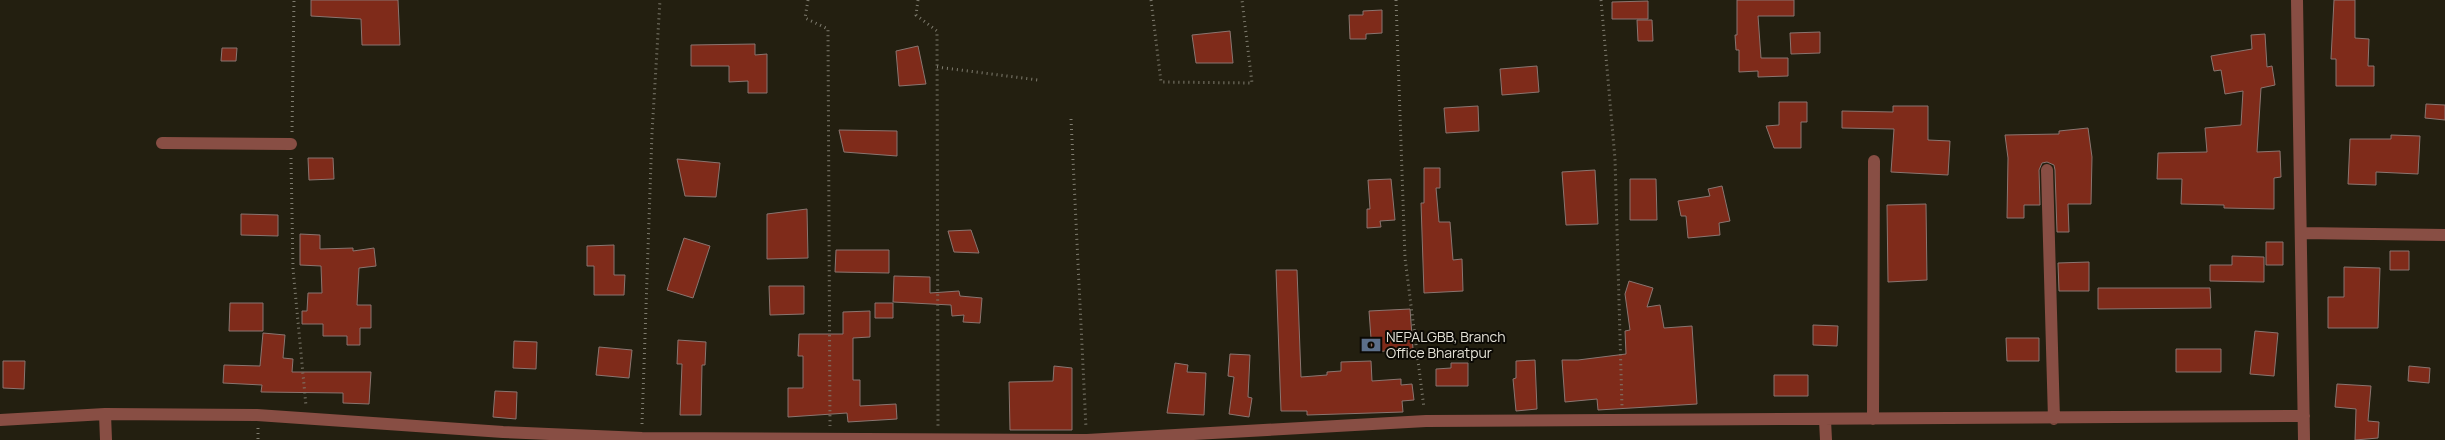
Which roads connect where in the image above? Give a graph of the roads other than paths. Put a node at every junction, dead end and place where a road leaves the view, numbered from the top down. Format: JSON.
{"nodes":[{"id":1,"x":2297,"y":0,"type":"edge"},
{"id":2,"x":162,"y":144,"type":"dead end"},
{"id":3,"x":291,"y":144,"type":"road end"},
{"id":4,"x":1874,"y":161,"type":"dead end"},
{"id":5,"x":2047,"y":170,"type":"dead end"},
{"id":6,"x":2301,"y":232,"type":"junction"},
{"id":7,"x":2445,"y":235,"type":"edge"},
{"id":8,"x":105,"y":414,"type":"junction"},
{"id":9,"x":2304,"y":416,"type":"junction"},
{"id":10,"x":1873,"y":419,"type":"junction"},
{"id":11,"x":2054,"y":419,"type":"junction"},
{"id":12,"x":0,"y":420,"type":"edge"},
{"id":13,"x":1826,"y":420,"type":"junction"},
{"id":14,"x":106,"y":440,"type":"edge"},
{"id":15,"x":1065,"y":440,"type":"edge"},
{"id":16,"x":1087,"y":440,"type":"edge"},
{"id":17,"x":1826,"y":440,"type":"edge"},
{"id":18,"x":2304,"y":440,"type":"edge"}],
"edges":[{"from":1,"to":6,"type":"street"},
{"from":2,"to":3,"type":"street"},
{"from":4,"to":10,"type":"street"},
{"from":5,"to":11,"type":"street"},
{"from":6,"to":7,"type":"street"},
{"from":6,"to":9,"type":"street"},
{"from":8,"to":12,"type":"street"},
{"from":8,"to":14,"type":"street"},
{"from":8,"to":15,"type":"street"},
{"from":9,"to":11,"type":"street"},
{"from":9,"to":18,"type":"street"},
{"from":10,"to":11,"type":"street"},
{"from":10,"to":13,"type":"street"},
{"from":13,"to":16,"type":"street"},
{"from":13,"to":17,"type":"street"},
{"from":15,"to":16,"type":"street"}]}
